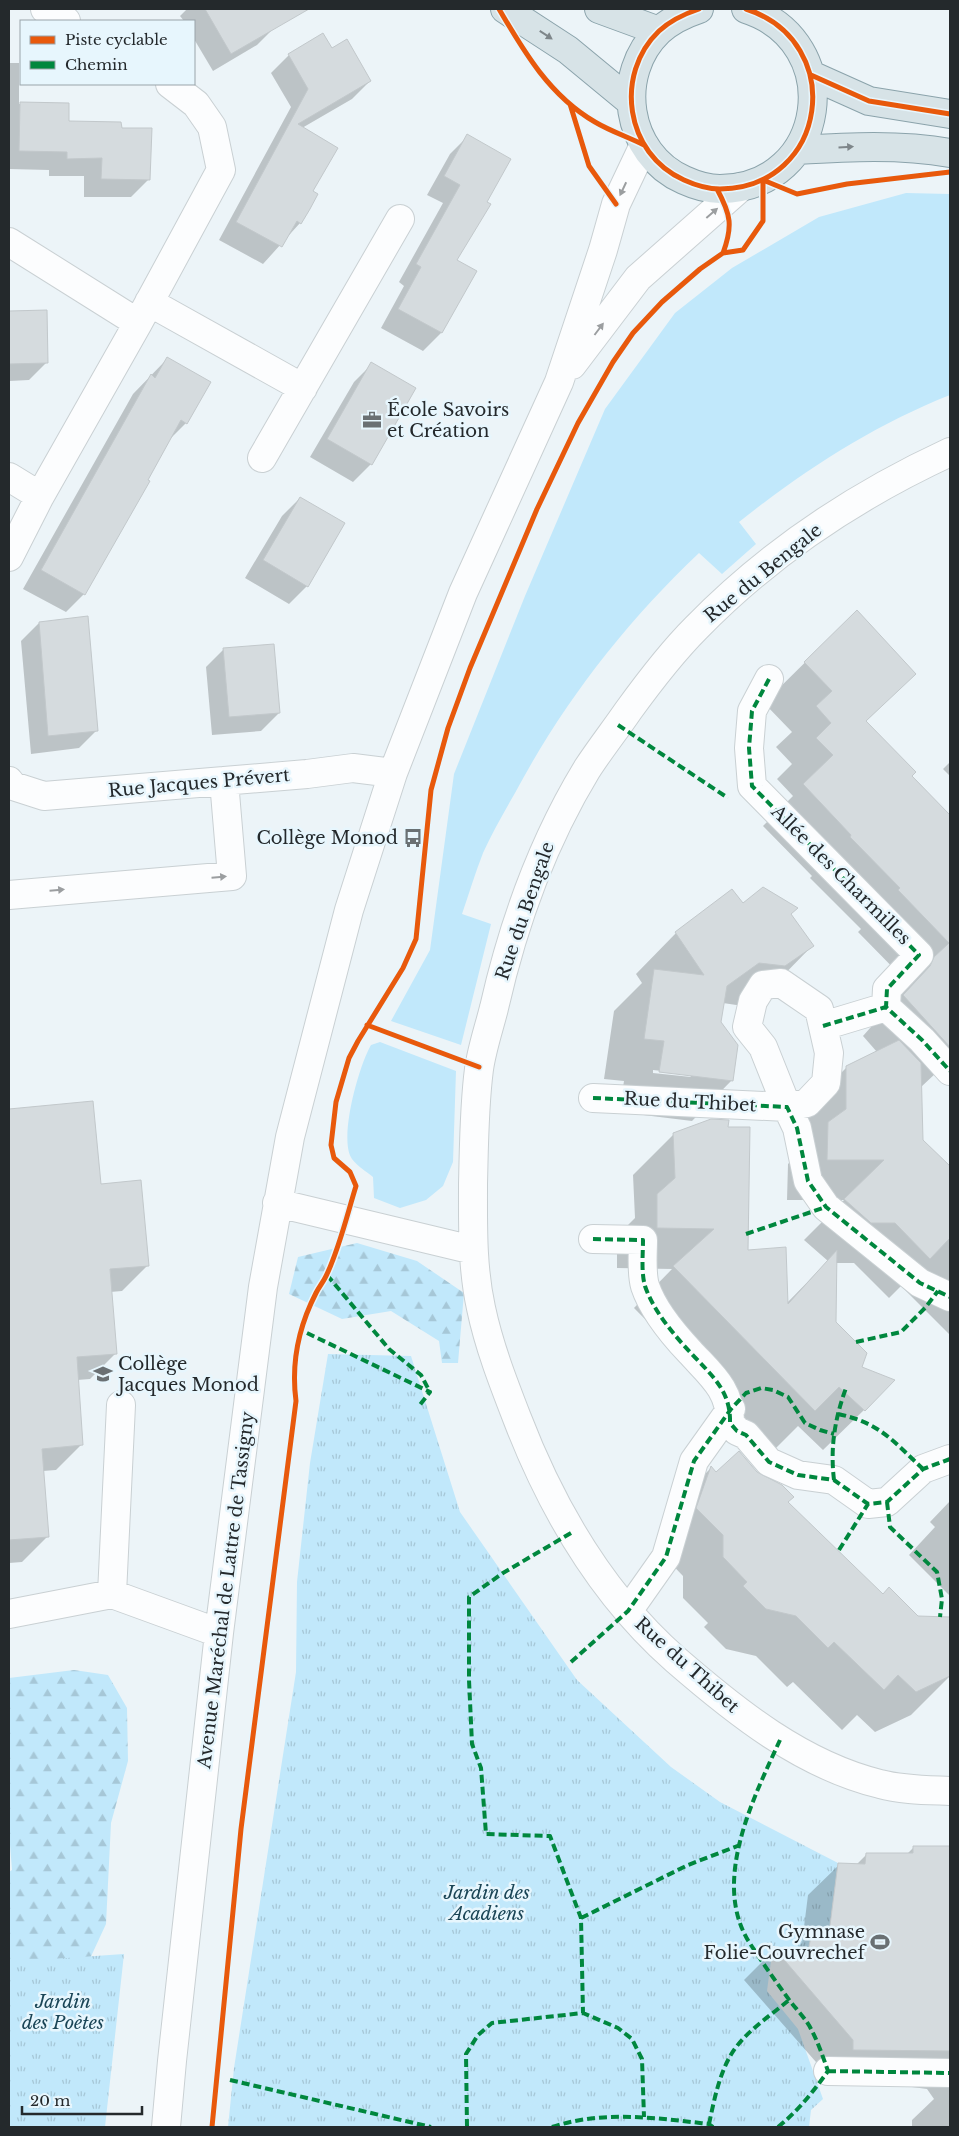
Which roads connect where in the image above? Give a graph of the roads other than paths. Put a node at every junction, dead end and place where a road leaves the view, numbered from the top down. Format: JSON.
{"nodes":[{"id":1,"x":46,"y":9,"type":"edge"},
{"id":2,"x":505,"y":9,"type":"edge"},
{"id":3,"x":599,"y":9,"type":"edge"},
{"id":4,"x":699,"y":9,"type":"edge"},
{"id":5,"x":756,"y":10,"type":"edge"},
{"id":6,"x":64,"y":20,"type":"edge"},
{"id":7,"x":659,"y":31,"type":"junction"},
{"id":8,"x":811,"y":75,"type":"junction"},
{"id":9,"x":171,"y":85,"type":"edge"},
{"id":10,"x":631,"y":102,"type":"junction"},
{"id":11,"x":950,"y":114,"type":"edge"},
{"id":12,"x":644,"y":145,"type":"junction"},
{"id":13,"x":797,"y":150,"type":"junction"},
{"id":14,"x":950,"y":153,"type":"edge"},
{"id":15,"x":741,"y":188,"type":"junction"},
{"id":16,"x":400,"y":220,"type":"dead end"},
{"id":17,"x":9,"y":242,"type":"edge"},
{"id":18,"x":144,"y":312,"type":"junction"},
{"id":19,"x":559,"y":382,"type":"junction"},
{"id":20,"x":303,"y":388,"type":"junction"},
{"id":21,"x":950,"y":452,"type":"edge"},
{"id":22,"x":262,"y":458,"type":"dead end"},
{"id":23,"x":9,"y":477,"type":"edge"},
{"id":24,"x":40,"y":496,"type":"junction"},
{"id":25,"x":9,"y":557,"type":"edge"},
{"id":26,"x":769,"y":679,"type":"dead end"},
{"id":27,"x":393,"y":773,"type":"junction"},
{"id":28,"x":9,"y":781,"type":"edge"},
{"id":29,"x":224,"y":781,"type":"junction"},
{"id":30,"x":9,"y":894,"type":"edge"},
{"id":31,"x":886,"y":1007,"type":"junction"},
{"id":32,"x":823,"y":1026,"type":"junction"},
{"id":33,"x":950,"y":1071,"type":"edge"},
{"id":34,"x":593,"y":1098,"type":"dead end"},
{"id":35,"x":787,"y":1107,"type":"junction"},
{"id":36,"x":277,"y":1203,"type":"junction"},
{"id":37,"x":593,"y":1239,"type":"dead end"},
{"id":38,"x":473,"y":1250,"type":"junction"},
{"id":39,"x":950,"y":1297,"type":"edge"},
{"id":40,"x":497,"y":1366,"type":"joint"},
{"id":41,"x":121,"y":1405,"type":"dead end"},
{"id":42,"x":730,"y":1409,"type":"junction"},
{"id":43,"x":950,"y":1459,"type":"edge"},
{"id":44,"x":112,"y":1594,"type":"junction"},
{"id":45,"x":628,"y":1611,"type":"junction"},
{"id":46,"x":9,"y":1614,"type":"edge"},
{"id":47,"x":219,"y":1633,"type":"junction"},
{"id":48,"x":950,"y":1791,"type":"edge"},
{"id":49,"x":828,"y":2071,"type":"dead end"},
{"id":50,"x":950,"y":2073,"type":"edge"},
{"id":51,"x":166,"y":2127,"type":"edge"}],
"edges":[{"from":1,"to":6,"type":"street"},
{"from":2,"to":10,"type":"main road","one_way":true},
{"from":3,"to":7,"type":"main road"},
{"from":4,"to":7,"type":"main road"},
{"from":5,"to":8,"type":"main road"},
{"from":7,"to":10,"type":"main road"},
{"from":8,"to":11,"type":"main road"},
{"from":8,"to":13,"type":"main road"},
{"from":9,"to":18,"type":"street"},
{"from":10,"to":12,"type":"main road"},
{"from":12,"to":15,"type":"main road"},
{"from":12,"to":19,"type":"street","name":"Avenue Maréchal de Lattre de Tassigny","one_way":true},
{"from":13,"to":14,"type":"main road","one_way":true},
{"from":13,"to":15,"type":"main road"},
{"from":19,"to":15,"type":"street","name":"Avenue Maréchal de Lattre de Tassigny","one_way":true},
{"from":16,"to":20,"type":"street"},
{"from":17,"to":18,"type":"street"},
{"from":18,"to":20,"type":"street"},
{"from":18,"to":24,"type":"street"},
{"from":19,"to":27,"type":"street","name":"Avenue Maréchal de Lattre de Tassigny"},
{"from":20,"to":22,"type":"street"},
{"from":21,"to":38,"type":"street","name":"Rue du Bengale"},
{"from":23,"to":24,"type":"street"},
{"from":24,"to":25,"type":"street"},
{"from":26,"to":31,"type":"street","name":"Allée des Charmilles"},
{"from":27,"to":29,"type":"street","name":"Rue Jacques Prévert"},
{"from":27,"to":36,"type":"street","name":"Avenue Maréchal de Lattre de Tassigny"},
{"from":28,"to":29,"type":"street","name":"Rue Jacques Prévert"},
{"from":30,"to":29,"type":"street","one_way":true},
{"from":31,"to":32,"type":"street"},
{"from":31,"to":33,"type":"street"},
{"from":32,"to":35,"type":"street","name":"Rue du Thibet"},
{"from":32,"to":35,"type":"street","name":"Rue du Thibet"},
{"from":34,"to":35,"type":"street","name":"Rue du Thibet"},
{"from":35,"to":39,"type":"street","name":"Rue du Thibet"},
{"from":36,"to":38,"type":"street"},
{"from":36,"to":47,"type":"street","name":"Avenue Maréchal de Lattre de Tassigny"},
{"from":37,"to":42,"type":"street"},
{"from":38,"to":40,"type":"street","name":"Rue du Bengale"},
{"from":40,"to":45,"type":"street","name":"Rue du Thibet"},
{"from":41,"to":44,"type":"street"},
{"from":42,"to":43,"type":"street"},
{"from":42,"to":45,"type":"street"},
{"from":44,"to":46,"type":"street"},
{"from":44,"to":47,"type":"street"},
{"from":45,"to":48,"type":"street","name":"Rue du Thibet"},
{"from":47,"to":51,"type":"street","name":"Avenue Maréchal de Lattre de Tassigny"},
{"from":49,"to":50,"type":"street"}]}
